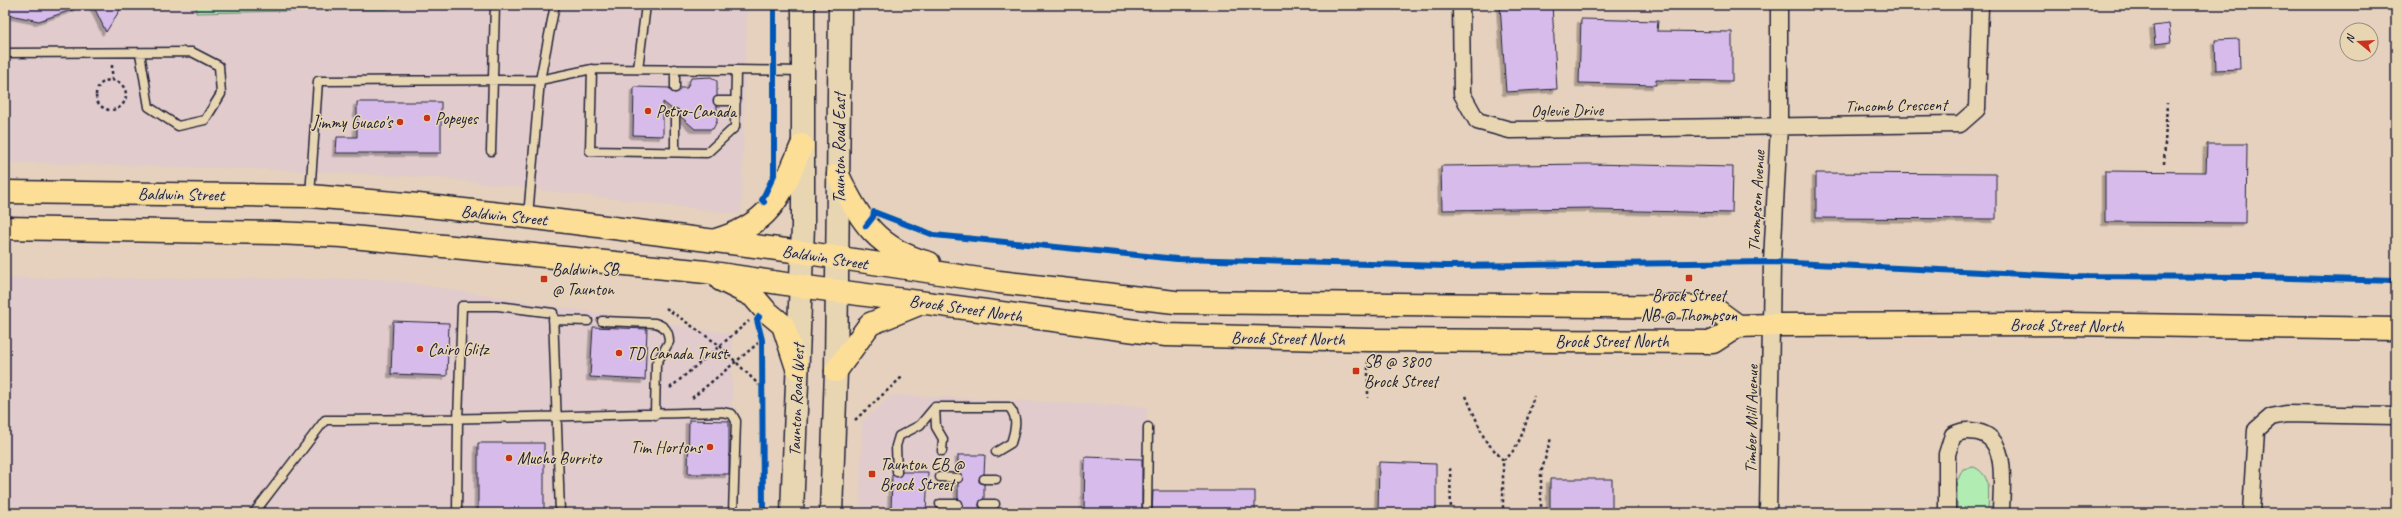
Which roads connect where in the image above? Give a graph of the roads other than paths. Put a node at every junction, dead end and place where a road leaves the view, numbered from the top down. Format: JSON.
{"nodes":[{"id":1,"x":495,"y":5,"type":"edge"},
{"id":2,"x":555,"y":5,"type":"edge"},
{"id":3,"x":646,"y":5,"type":"edge"},
{"id":4,"x":802,"y":5,"type":"edge"},
{"id":5,"x":840,"y":5,"type":"edge"},
{"id":6,"x":1461,"y":5,"type":"edge"},
{"id":7,"x":1779,"y":5,"type":"edge"},
{"id":8,"x":1980,"y":5,"type":"edge"},
{"id":9,"x":5,"y":53,"type":"edge"},
{"id":10,"x":140,"y":53,"type":"junction"},
{"id":11,"x":592,"y":69,"type":"junction"},
{"id":12,"x":638,"y":69,"type":"junction"},
{"id":13,"x":675,"y":69,"type":"junction"},
{"id":14,"x":736,"y":70,"type":"junction"},
{"id":15,"x":802,"y":71,"type":"junction"},
{"id":16,"x":492,"y":80,"type":"junction"},
{"id":17,"x":540,"y":80,"type":"junction"},
{"id":18,"x":675,"y":88,"type":"dead end"},
{"id":19,"x":718,"y":101,"type":"dead end"},
{"id":20,"x":736,"y":101,"type":"junction"},
{"id":21,"x":675,"y":114,"type":"dead end"},
{"id":22,"x":1779,"y":126,"type":"junction"},
{"id":23,"x":802,"y":145,"type":"junction"},
{"id":24,"x":491,"y":151,"type":"dead end"},
{"id":25,"x":675,"y":152,"type":"junction"},
{"id":26,"x":838,"y":175,"type":"junction"},
{"id":27,"x":5,"y":192,"type":"edge"},
{"id":28,"x":310,"y":196,"type":"junction"},
{"id":29,"x":528,"y":217,"type":"junction"},
{"id":30,"x":5,"y":228,"type":"edge"},
{"id":31,"x":709,"y":242,"type":"junction"},
{"id":32,"x":801,"y":252,"type":"junction"},
{"id":33,"x":838,"y":257,"type":"junction"},
{"id":34,"x":706,"y":272,"type":"junction"},
{"id":35,"x":999,"y":282,"type":"junction"},
{"id":36,"x":799,"y":286,"type":"junction"},
{"id":37,"x":837,"y":291,"type":"junction"},
{"id":38,"x":922,"y":302,"type":"junction"},
{"id":39,"x":553,"y":320,"type":"junction"},
{"id":40,"x":588,"y":321,"type":"dead end"},
{"id":41,"x":602,"y":321,"type":"dead end"},
{"id":42,"x":1772,"y":325,"type":"junction"},
{"id":43,"x":1738,"y":326,"type":"junction"},
{"id":44,"x":2396,"y":330,"type":"edge"},
{"id":45,"x":797,"y":368,"type":"junction"},
{"id":46,"x":836,"y":371,"type":"junction"},
{"id":47,"x":935,"y":408,"type":"junction"},
{"id":48,"x":557,"y":415,"type":"junction"},
{"id":49,"x":656,"y":415,"type":"junction"},
{"id":50,"x":2396,"y":416,"type":"edge"},
{"id":51,"x":458,"y":420,"type":"junction"},
{"id":52,"x":1148,"y":427,"type":"dead end"},
{"id":53,"x":942,"y":451,"type":"dead end"},
{"id":54,"x":996,"y":452,"type":"dead end"},
{"id":55,"x":897,"y":472,"type":"dead end"},
{"id":56,"x":940,"y":477,"type":"dead end"},
{"id":57,"x":958,"y":478,"type":"dead end"},
{"id":58,"x":984,"y":478,"type":"dead end"},
{"id":59,"x":996,"y":479,"type":"dead end"},
{"id":60,"x":940,"y":504,"type":"dead end"},
{"id":61,"x":958,"y":504,"type":"dead end"},
{"id":62,"x":984,"y":504,"type":"dead end"},
{"id":63,"x":995,"y":504,"type":"dead end"},
{"id":64,"x":254,"y":513,"type":"edge"},
{"id":65,"x":457,"y":513,"type":"edge"},
{"id":66,"x":560,"y":513,"type":"edge"},
{"id":67,"x":733,"y":513,"type":"edge"},
{"id":68,"x":792,"y":513,"type":"edge"},
{"id":69,"x":831,"y":513,"type":"edge"},
{"id":70,"x":1147,"y":513,"type":"edge"},
{"id":71,"x":1768,"y":513,"type":"edge"},
{"id":72,"x":1946,"y":513,"type":"edge"},
{"id":73,"x":2002,"y":513,"type":"edge"},
{"id":74,"x":2251,"y":513,"type":"edge"}],
"edges":[{"from":1,"to":16,"type":"lane"},
{"from":2,"to":17,"type":"lane"},
{"from":3,"to":12,"type":"lane"},
{"from":4,"to":15,"type":"main road"},
{"from":5,"to":26,"type":"main road","name":"Taunton Road East"},
{"from":6,"to":22,"type":"street","name":"Oglevie Drive"},
{"from":7,"to":22,"type":"street","name":"Thompson Avenue"},
{"from":8,"to":22,"type":"street","name":"Tincomb Crescent"},
{"from":9,"to":10,"type":"lane"},
{"from":10,"to":10,"type":"lane"},
{"from":11,"to":12,"type":"lane"},
{"from":11,"to":17,"type":"lane"},
{"from":11,"to":25,"type":"lane"},
{"from":12,"to":13,"type":"lane"},
{"from":13,"to":14,"type":"lane"},
{"from":13,"to":18,"type":"lane"},
{"from":14,"to":15,"type":"lane"},
{"from":14,"to":20,"type":"lane"},
{"from":15,"to":23,"type":"main road"},
{"from":16,"to":17,"type":"lane"},
{"from":16,"to":24,"type":"lane"},
{"from":16,"to":28,"type":"lane"},
{"from":17,"to":29,"type":"lane"},
{"from":19,"to":20,"type":"lane"},
{"from":20,"to":25,"type":"lane"},
{"from":21,"to":25,"type":"lane"},
{"from":22,"to":42,"type":"street","name":"Thompson Avenue"},
{"from":23,"to":31,"type":"main road"},
{"from":23,"to":32,"type":"main road"},
{"from":26,"to":33,"type":"main road","name":"Taunton Road East"},
{"from":26,"to":35,"type":"main road"},
{"from":27,"to":28,"type":"main road","name":"Baldwin Street"},
{"from":28,"to":29,"type":"main road","name":"Baldwin Street"},
{"from":29,"to":31,"type":"main road","name":"Baldwin Street"},
{"from":30,"to":34,"type":"main road","name":"Baldwin Street"},
{"from":31,"to":32,"type":"main road","name":"Baldwin Street"},
{"from":32,"to":33,"type":"main road","name":"Baldwin Street"},
{"from":32,"to":36,"type":"main road"},
{"from":33,"to":35,"type":"main road","name":"Baldwin Street"},
{"from":33,"to":37,"type":"main road","name":"Taunton Road East"},
{"from":34,"to":36,"type":"main road","name":"Baldwin Street"},
{"from":34,"to":45,"type":"main road"},
{"from":35,"to":43,"type":"main road","name":"Brock Street North"},
{"from":36,"to":37,"type":"main road","name":"Baldwin Street"},
{"from":36,"to":45,"type":"main road","name":"Taunton Road West"},
{"from":37,"to":38,"type":"main road","name":"Brock Street North"},
{"from":37,"to":46,"type":"main road"},
{"from":38,"to":43,"type":"main road","name":"Brock Street North"},
{"from":38,"to":46,"type":"main road"},
{"from":39,"to":40,"type":"lane"},
{"from":39,"to":48,"type":"lane"},
{"from":39,"to":51,"type":"lane"},
{"from":41,"to":49,"type":"lane"},
{"from":42,"to":43,"type":"main road","name":"Brock Street North"},
{"from":42,"to":44,"type":"main road","name":"Brock Street North"},
{"from":42,"to":71,"type":"street","name":"Timber Mill Avenue"},
{"from":45,"to":68,"type":"main road","name":"Taunton Road West"},
{"from":46,"to":69,"type":"main road"},
{"from":47,"to":53,"type":"lane"},
{"from":47,"to":54,"type":"lane"},
{"from":47,"to":55,"type":"lane"},
{"from":48,"to":49,"type":"lane"},
{"from":48,"to":51,"type":"lane"},
{"from":48,"to":66,"type":"lane"},
{"from":49,"to":67,"type":"lane"},
{"from":50,"to":74,"type":"street"},
{"from":51,"to":64,"type":"lane"},
{"from":51,"to":65,"type":"lane"},
{"from":52,"to":70,"type":"lane"},
{"from":56,"to":57,"type":"lane"},
{"from":58,"to":59,"type":"lane"},
{"from":60,"to":61,"type":"lane"},
{"from":62,"to":63,"type":"lane"},
{"from":72,"to":73,"type":"street"}]}
